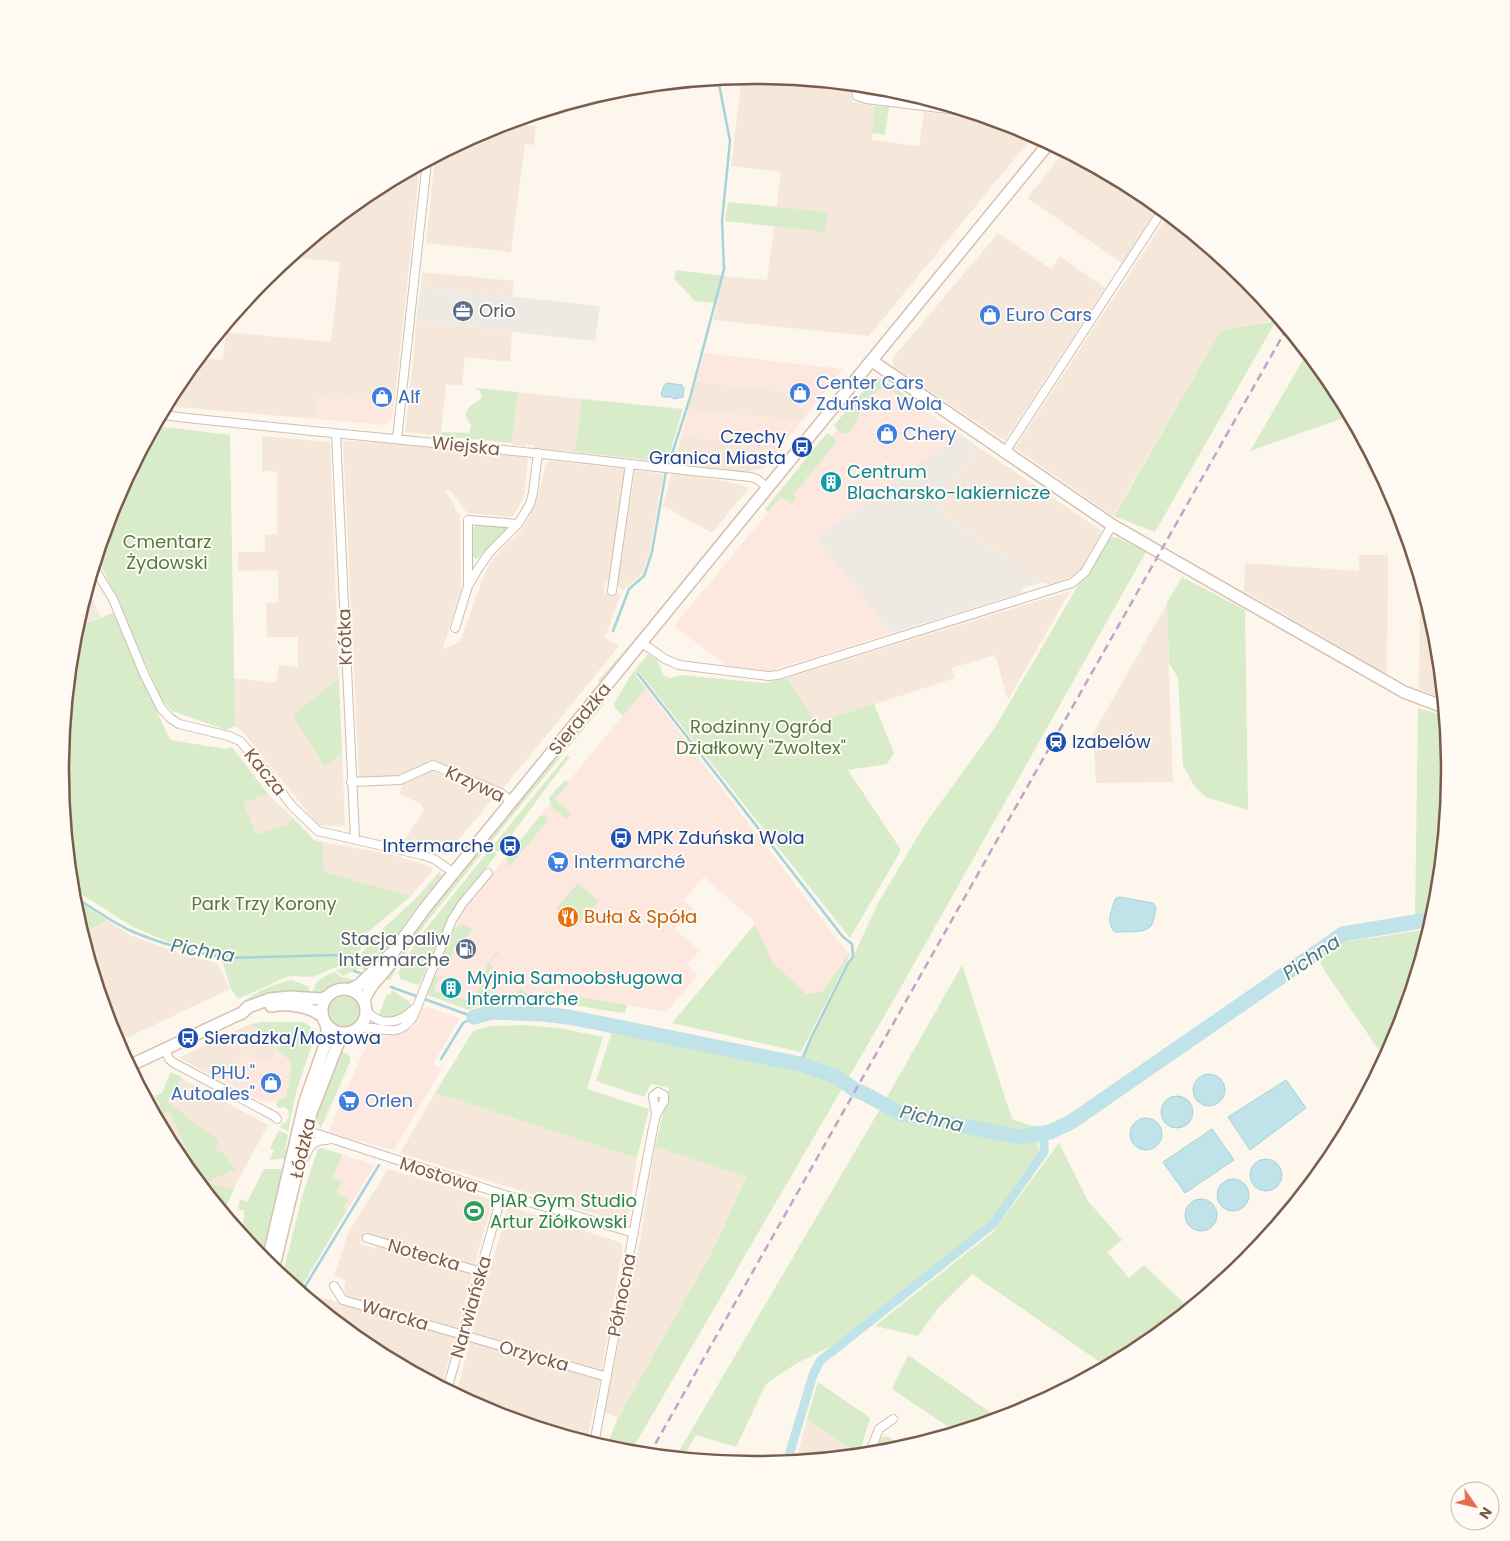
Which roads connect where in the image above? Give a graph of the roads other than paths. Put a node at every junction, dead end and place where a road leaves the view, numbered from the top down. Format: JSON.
{"nodes":[{"id":1,"x":857,"y":92,"type":"edge"},
{"id":2,"x":921,"y":105,"type":"edge"},
{"id":3,"x":1045,"y":149,"type":"edge"},
{"id":4,"x":426,"y":168,"type":"edge"},
{"id":5,"x":1159,"y":216,"type":"edge"},
{"id":6,"x":872,"y":361,"type":"junction"},
{"id":7,"x":168,"y":416,"type":"edge"},
{"id":8,"x":336,"y":434,"type":"junction"},
{"id":9,"x":397,"y":439,"type":"junction"},
{"id":10,"x":1005,"y":452,"type":"junction"},
{"id":11,"x":538,"y":454,"type":"junction"},
{"id":12,"x":630,"y":464,"type":"junction"},
{"id":13,"x":768,"y":488,"type":"junction"},
{"id":14,"x":518,"y":524,"type":"junction"},
{"id":15,"x":1112,"y":525,"type":"junction"},
{"id":16,"x":98,"y":574,"type":"edge"},
{"id":17,"x":468,"y":586,"type":"junction"},
{"id":18,"x":612,"y":591,"type":"dead end"},
{"id":19,"x":455,"y":628,"type":"dead end"},
{"id":20,"x":642,"y":643,"type":"junction"},
{"id":21,"x":1438,"y":705,"type":"edge"},
{"id":22,"x":351,"y":782,"type":"junction"},
{"id":23,"x":512,"y":802,"type":"junction"},
{"id":24,"x":355,"y":839,"type":"junction"},
{"id":25,"x":454,"y":872,"type":"junction"},
{"id":26,"x":488,"y":873,"type":"dead end"},
{"id":27,"x":394,"y":951,"type":"junction"},
{"id":28,"x":349,"y":990,"type":"junction"},
{"id":29,"x":327,"y":998,"type":"junction"},
{"id":30,"x":365,"y":1006,"type":"junction"},
{"id":31,"x":417,"y":1006,"type":"junction"},
{"id":32,"x":242,"y":1013,"type":"junction"},
{"id":33,"x":324,"y":1020,"type":"junction"},
{"id":34,"x":353,"y":1031,"type":"junction"},
{"id":35,"x":164,"y":1049,"type":"junction"},
{"id":36,"x":135,"y":1063,"type":"edge"},
{"id":37,"x":656,"y":1116,"type":"dead end"},
{"id":38,"x":277,"y":1119,"type":"dead end"},
{"id":39,"x":302,"y":1129,"type":"junction"},
{"id":40,"x":332,"y":1140,"type":"junction"},
{"id":41,"x":296,"y":1177,"type":"junction"},
{"id":42,"x":502,"y":1194,"type":"junction"},
{"id":43,"x":634,"y":1233,"type":"junction"},
{"id":44,"x":367,"y":1238,"type":"dead end"},
{"id":45,"x":269,"y":1255,"type":"edge"},
{"id":46,"x":275,"y":1261,"type":"edge"},
{"id":47,"x":481,"y":1272,"type":"junction"},
{"id":48,"x":334,"y":1286,"type":"dead end"},
{"id":49,"x":462,"y":1335,"type":"junction"},
{"id":50,"x":607,"y":1377,"type":"junction"},
{"id":51,"x":448,"y":1385,"type":"edge"},
{"id":52,"x":893,"y":1419,"type":"dead end"},
{"id":53,"x":595,"y":1438,"type":"edge"},
{"id":54,"x":872,"y":1447,"type":"edge"}],
"edges":[{"from":1,"to":2,"type":"street"},
{"from":3,"to":6,"type":"main road","name":"Sieradzka"},
{"from":4,"to":9,"type":"street"},
{"from":5,"to":10,"type":"street"},
{"from":6,"to":10,"type":"main road"},
{"from":6,"to":13,"type":"main road","name":"Sieradzka"},
{"from":7,"to":8,"type":"street","name":"Wiejska"},
{"from":8,"to":9,"type":"street","name":"Wiejska"},
{"from":8,"to":22,"type":"street","name":"Krótka"},
{"from":9,"to":11,"type":"street","name":"Wiejska"},
{"from":10,"to":15,"type":"main road"},
{"from":11,"to":12,"type":"street","name":"Wiejska"},
{"from":11,"to":14,"type":"street"},
{"from":12,"to":13,"type":"street","name":"Wiejska"},
{"from":12,"to":18,"type":"street"},
{"from":13,"to":20,"type":"main road","name":"Sieradzka"},
{"from":14,"to":17,"type":"street"},
{"from":14,"to":17,"type":"street"},
{"from":15,"to":20,"type":"street"},
{"from":15,"to":21,"type":"main road"},
{"from":16,"to":24,"type":"street","name":"Kacza"},
{"from":17,"to":19,"type":"street"},
{"from":20,"to":23,"type":"main road","name":"Sieradzka"},
{"from":22,"to":23,"type":"street","name":"Krzywa"},
{"from":22,"to":24,"type":"street","name":"Krótka"},
{"from":23,"to":25,"type":"main road","name":"Sieradzka"},
{"from":24,"to":25,"type":"street","name":"Kacza"},
{"from":25,"to":27,"type":"main road","name":"Sieradzka"},
{"from":26,"to":31,"type":"street"},
{"from":27,"to":28,"type":"main road","name":"Sieradzka"},
{"from":27,"to":30,"type":"main road","name":"Sieradzka"},
{"from":28,"to":29,"type":"main road"},
{"from":28,"to":30,"type":"main road"},
{"from":29,"to":32,"type":"main road"},
{"from":29,"to":33,"type":"main road"},
{"from":30,"to":31,"type":"street"},
{"from":30,"to":34,"type":"main road"},
{"from":31,"to":34,"type":"street"},
{"from":32,"to":33,"type":"main road"},
{"from":32,"to":35,"type":"main road"},
{"from":33,"to":34,"type":"main road"},
{"from":33,"to":39,"type":"main road","name":"Łódzka"},
{"from":34,"to":39,"type":"main road","name":"Łódzka"},
{"from":35,"to":36,"type":"main road"},
{"from":35,"to":38,"type":"street"},
{"from":37,"to":43,"type":"street","name":"Północna"},
{"from":39,"to":40,"type":"street","name":"Mostowa"},
{"from":39,"to":41,"type":"main road","name":"Łódzka"},
{"from":39,"to":45,"type":"main road","name":"Łódzka"},
{"from":40,"to":41,"type":"street"},
{"from":40,"to":42,"type":"street","name":"Mostowa"},
{"from":41,"to":46,"type":"main road","name":"Łódzka"},
{"from":42,"to":43,"type":"street","name":"Mostowa"},
{"from":42,"to":47,"type":"street","name":"Narwiańska"},
{"from":43,"to":50,"type":"street","name":"Północna"},
{"from":44,"to":47,"type":"street","name":"Notecka"},
{"from":47,"to":49,"type":"street","name":"Narwiańska"},
{"from":48,"to":49,"type":"street","name":"Warcka"},
{"from":49,"to":50,"type":"street","name":"Orzycka"},
{"from":49,"to":51,"type":"street","name":"Narwiańska"},
{"from":50,"to":53,"type":"street","name":"Północna"},
{"from":52,"to":54,"type":"street"}]}
